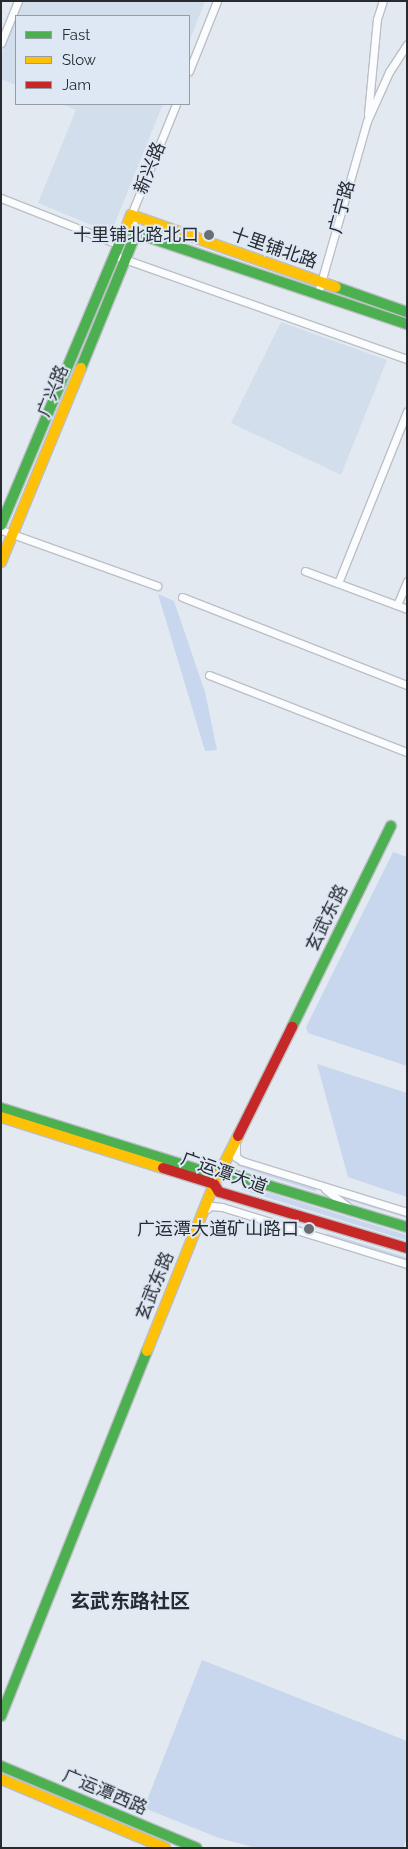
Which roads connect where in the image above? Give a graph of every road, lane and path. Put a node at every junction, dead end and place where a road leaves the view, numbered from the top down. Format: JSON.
{"nodes":[{"id":1,"x":18,"y":1,"type":"edge"},
{"id":2,"x":217,"y":1,"type":"edge"},
{"id":3,"x":383,"y":1,"type":"edge"},
{"id":4,"x":1,"y":43,"type":"edge"},
{"id":5,"x":407,"y":44,"type":"edge"},
{"id":6,"x":190,"y":68,"type":"edge"},
{"id":7,"x":176,"y":105,"type":"edge"},
{"id":8,"x":367,"y":121,"type":"junction"},
{"id":9,"x":1,"y":198,"type":"edge"},
{"id":10,"x":131,"y":215,"type":"junction"},
{"id":11,"x":136,"y":233,"type":"junction"},
{"id":12,"x":118,"y":244,"type":"junction"},
{"id":13,"x":113,"y":255,"type":"junction"},
{"id":14,"x":124,"y":259,"type":"junction"},
{"id":15,"x":322,"y":282,"type":"junction"},
{"id":16,"x":318,"y":293,"type":"junction"},
{"id":17,"x":407,"y":312,"type":"edge"},
{"id":18,"x":407,"y":324,"type":"edge"},
{"id":19,"x":407,"y":359,"type":"edge"},
{"id":20,"x":407,"y":411,"type":"edge"},
{"id":21,"x":1,"y":525,"type":"edge"},
{"id":22,"x":1,"y":530,"type":"edge"},
{"id":23,"x":12,"y":536,"type":"junction"},
{"id":24,"x":1,"y":562,"type":"edge"},
{"id":25,"x":306,"y":572,"type":"dead end"},
{"id":26,"x":407,"y":581,"type":"edge"},
{"id":27,"x":338,"y":583,"type":"junction"},
{"id":28,"x":157,"y":586,"type":"dead end"},
{"id":29,"x":182,"y":597,"type":"dead end"},
{"id":30,"x":397,"y":605,"type":"junction"},
{"id":31,"x":407,"y":609,"type":"edge"},
{"id":32,"x":209,"y":675,"type":"dead end"},
{"id":33,"x":407,"y":685,"type":"edge"},
{"id":34,"x":407,"y":752,"type":"edge"},
{"id":35,"x":391,"y":826,"type":"dead end"},
{"id":36,"x":1,"y":1108,"type":"edge"},
{"id":37,"x":1,"y":1117,"type":"edge"},
{"id":38,"x":240,"y":1132,"type":"junction"},
{"id":39,"x":220,"y":1171,"type":"junction"},
{"id":40,"x":214,"y":1184,"type":"junction"},
{"id":41,"x":321,"y":1185,"type":"junction"},
{"id":42,"x":352,"y":1211,"type":"junction"},
{"id":43,"x":407,"y":1212,"type":"edge"},
{"id":44,"x":201,"y":1217,"type":"junction"},
{"id":45,"x":407,"y":1227,"type":"edge"},
{"id":46,"x":407,"y":1248,"type":"edge"},
{"id":47,"x":407,"y":1264,"type":"edge"},
{"id":48,"x":1,"y":1716,"type":"edge"},
{"id":49,"x":1,"y":1766,"type":"edge"},
{"id":50,"x":1,"y":1779,"type":"edge"},
{"id":51,"x":165,"y":1848,"type":"edge"},
{"id":52,"x":197,"y":1848,"type":"edge"}],
"edges":[{"from":1,"to":4,"type":"street"},
{"from":2,"to":6,"type":"street"},
{"from":3,"to":8,"type":"street","name":"广宁路"},
{"from":5,"to":8,"type":"street","name":"广宁路"},
{"from":7,"to":10,"type":"street","name":"新兴路"},
{"from":8,"to":15,"type":"street","name":"广宁路"},
{"from":9,"to":12,"type":"street"},
{"from":10,"to":11,"type":"street","name":"新兴路"},
{"from":10,"to":12,"type":"street","name":"广兴路"},
{"from":10,"to":15,"type":"street","name":"十里铺北路"},
{"from":11,"to":14,"type":"street","name":"广兴路"},
{"from":11,"to":16,"type":"street","name":"十里铺北路"},
{"from":12,"to":13,"type":"street","name":"广兴路"},
{"from":13,"to":14,"type":"street"},
{"from":13,"to":21,"type":"street","name":"广兴路"},
{"from":14,"to":19,"type":"street"},
{"from":14,"to":23,"type":"street","name":"广兴路"},
{"from":15,"to":16,"type":"street","name":"广宁路"},
{"from":15,"to":17,"type":"street","name":"十里铺北路"},
{"from":16,"to":18,"type":"street","name":"十里铺北路"},
{"from":20,"to":27,"type":"street"},
{"from":22,"to":23,"type":"street"},
{"from":23,"to":24,"type":"street","name":"广兴路"},
{"from":23,"to":28,"type":"street"},
{"from":25,"to":27,"type":"street"},
{"from":26,"to":30,"type":"street"},
{"from":27,"to":30,"type":"street"},
{"from":29,"to":33,"type":"street"},
{"from":30,"to":31,"type":"street"},
{"from":32,"to":34,"type":"street"},
{"from":35,"to":38,"type":"street","name":"玄武东路"},
{"from":36,"to":39,"type":"street","name":"广运潭大道"},
{"from":37,"to":40,"type":"street","name":"广运潭大道"},
{"from":38,"to":39,"type":"street","name":"玄武东路"},
{"from":38,"to":41,"type":"street"},
{"from":39,"to":40,"type":"street","name":"玄武东路"},
{"from":39,"to":42,"type":"street","name":"广运潭大道"},
{"from":40,"to":44,"type":"street","name":"玄武东路"},
{"from":40,"to":46,"type":"street","name":"广运潭大道"},
{"from":41,"to":42,"type":"street"},
{"from":41,"to":43,"type":"street"},
{"from":42,"to":45,"type":"street","name":"广运潭大道"},
{"from":44,"to":47,"type":"street"},
{"from":44,"to":48,"type":"street","name":"玄武东路"},
{"from":49,"to":52,"type":"street","name":"广运潭西路"},
{"from":50,"to":51,"type":"street","name":"广运潭西路"}]}
